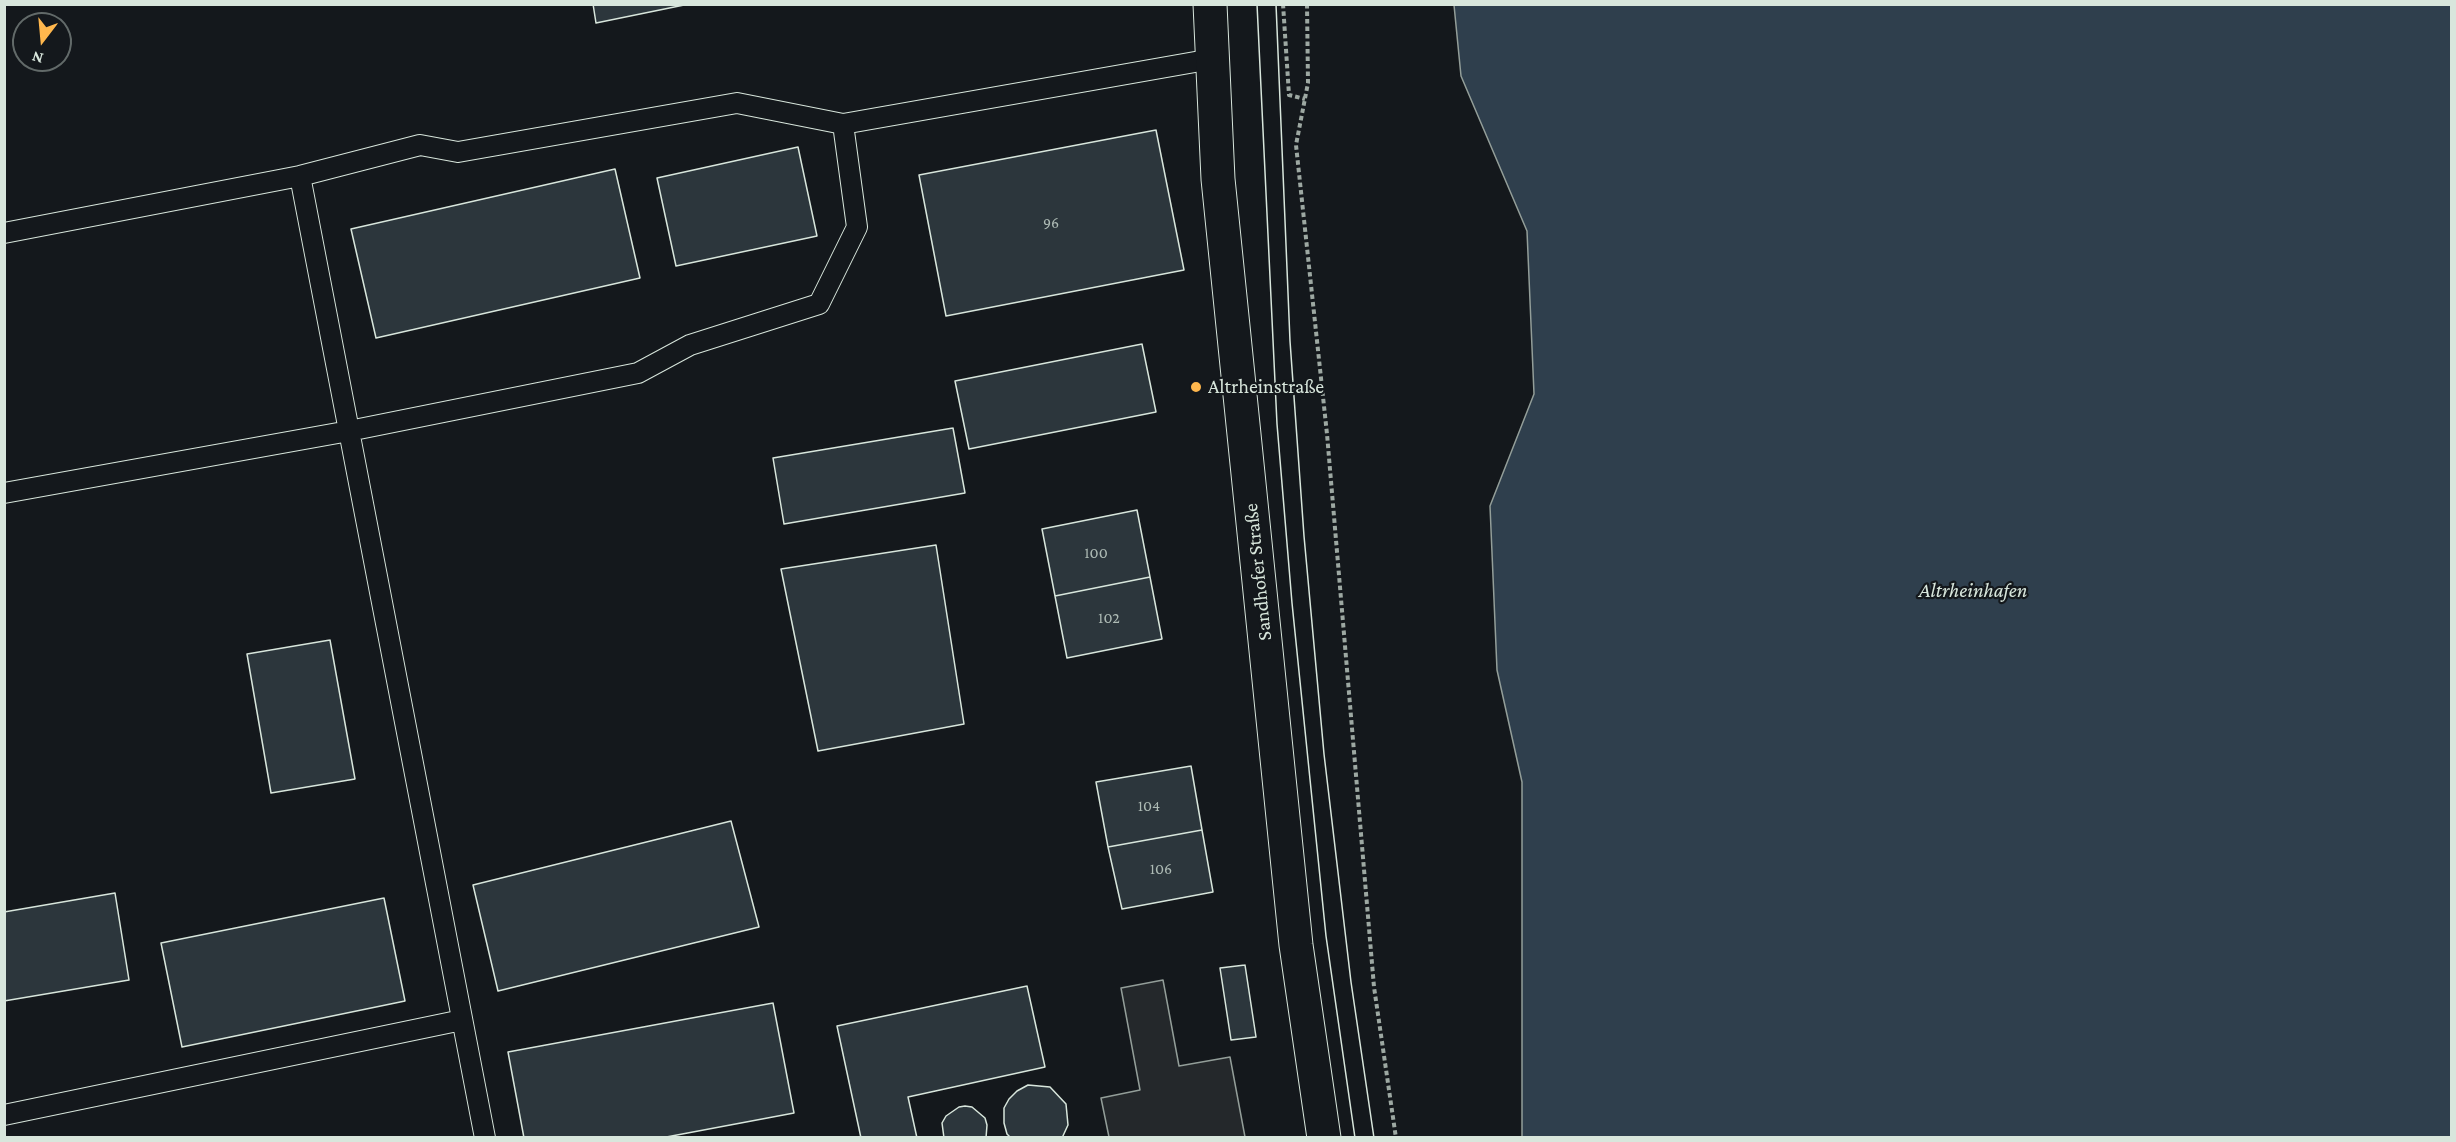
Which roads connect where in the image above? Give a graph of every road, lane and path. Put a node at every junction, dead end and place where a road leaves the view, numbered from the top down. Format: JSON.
{"nodes":[{"id":1,"x":1210,"y":4,"type":"edge"},
{"id":2,"x":1284,"y":4,"type":"edge"},
{"id":3,"x":1307,"y":4,"type":"edge"},
{"id":4,"x":1212,"y":59,"type":"junction"},
{"id":5,"x":1305,"y":99,"type":"junction"},
{"id":6,"x":843,"y":124,"type":"junction"},
{"id":7,"x":300,"y":176,"type":"junction"},
{"id":8,"x":4,"y":233,"type":"edge"},
{"id":9,"x":349,"y":430,"type":"junction"},
{"id":10,"x":4,"y":493,"type":"edge"},
{"id":11,"x":462,"y":1020,"type":"junction"},
{"id":12,"x":4,"y":1114,"type":"edge"},
{"id":13,"x":485,"y":1137,"type":"edge"},
{"id":14,"x":1324,"y":1137,"type":"edge"},
{"id":15,"x":1396,"y":1137,"type":"edge"}],
"edges":[{"from":1,"to":4,"type":"street","name":"Sandhofer Straße"},
{"from":2,"to":5,"type":"path"},
{"from":3,"to":5,"type":"path"},
{"from":4,"to":6,"type":"lane"},
{"from":4,"to":14,"type":"street","name":"Sandhofer Straße"},
{"from":5,"to":15,"type":"path"},
{"from":6,"to":7,"type":"lane"},
{"from":6,"to":9,"type":"lane"},
{"from":7,"to":8,"type":"lane"},
{"from":7,"to":9,"type":"lane"},
{"from":9,"to":10,"type":"lane"},
{"from":9,"to":11,"type":"lane"},
{"from":11,"to":12,"type":"lane"},
{"from":11,"to":13,"type":"lane"}]}
